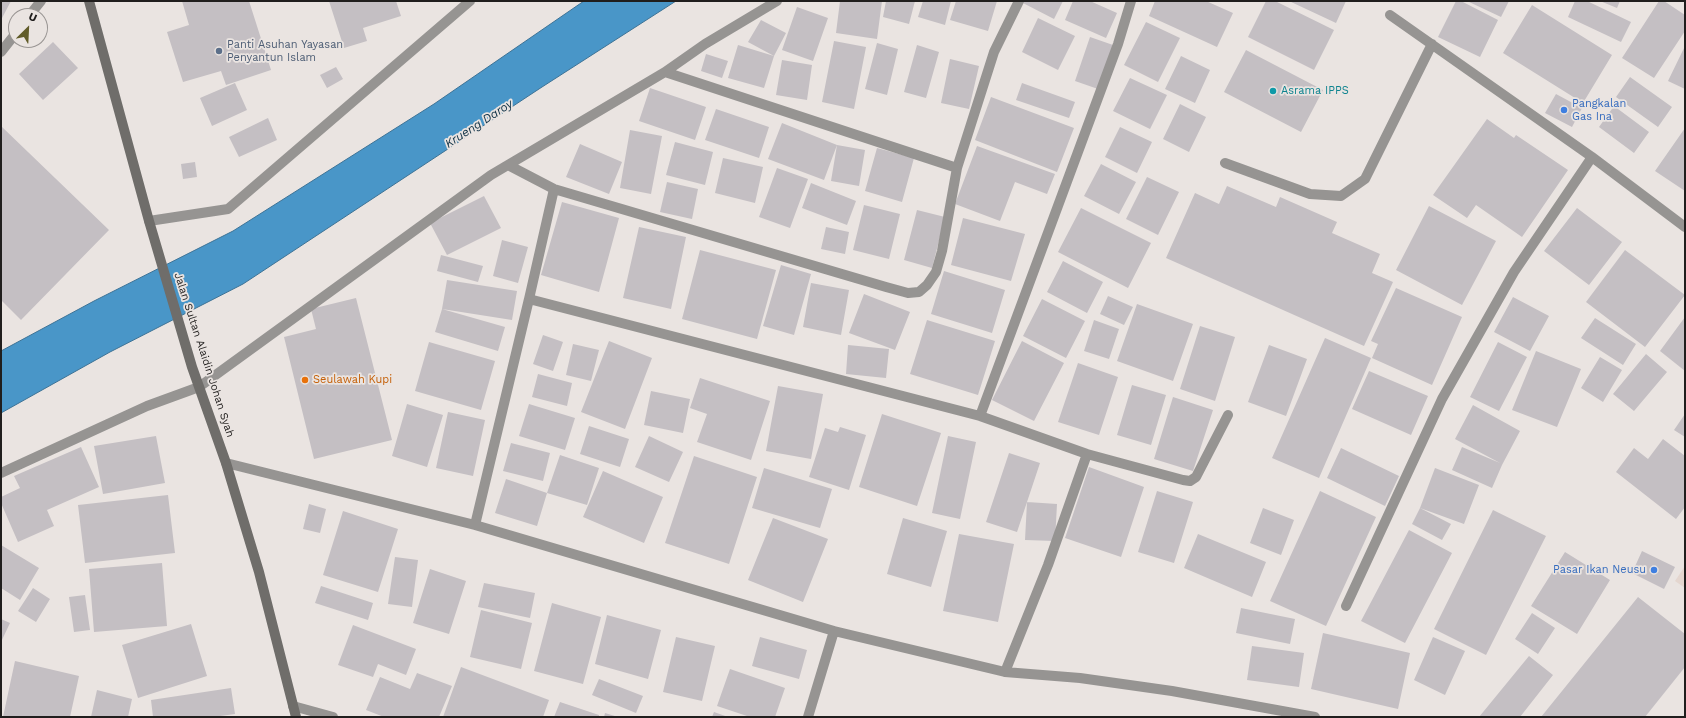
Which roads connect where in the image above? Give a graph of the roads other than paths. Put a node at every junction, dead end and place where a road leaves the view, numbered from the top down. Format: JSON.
{"nodes":[{"id":1,"x":89,"y":1,"type":"edge"},
{"id":2,"x":470,"y":1,"type":"edge"},
{"id":3,"x":777,"y":1,"type":"edge"},
{"id":4,"x":1019,"y":1,"type":"edge"},
{"id":5,"x":1132,"y":1,"type":"edge"},
{"id":6,"x":1390,"y":15,"type":"dead end"},
{"id":7,"x":8,"y":43,"type":"edge"},
{"id":8,"x":1432,"y":44,"type":"junction"},
{"id":9,"x":1,"y":52,"type":"edge"},
{"id":10,"x":665,"y":72,"type":"junction"},
{"id":11,"x":1592,"y":158,"type":"junction"},
{"id":12,"x":1225,"y":163,"type":"dead end"},
{"id":13,"x":508,"y":165,"type":"junction"},
{"id":14,"x":957,"y":168,"type":"junction"},
{"id":15,"x":554,"y":189,"type":"junction"},
{"id":16,"x":149,"y":220,"type":"junction"},
{"id":17,"x":1685,"y":227,"type":"edge"},
{"id":18,"x":529,"y":298,"type":"junction"},
{"id":19,"x":199,"y":387,"type":"junction"},
{"id":20,"x":1228,"y":415,"type":"dead end"},
{"id":21,"x":980,"y":416,"type":"junction"},
{"id":22,"x":1087,"y":454,"type":"junction"},
{"id":23,"x":226,"y":463,"type":"junction"},
{"id":24,"x":1,"y":473,"type":"edge"},
{"id":25,"x":475,"y":525,"type":"junction"},
{"id":26,"x":1346,"y":606,"type":"dead end"},
{"id":27,"x":834,"y":631,"type":"junction"},
{"id":28,"x":1005,"y":672,"type":"junction"},
{"id":29,"x":293,"y":706,"type":"junction"},
{"id":30,"x":296,"y":717,"type":"edge"},
{"id":31,"x":333,"y":717,"type":"edge"},
{"id":32,"x":808,"y":717,"type":"edge"},
{"id":33,"x":1315,"y":717,"type":"edge"}],
"edges":[{"from":1,"to":16,"type":"main road","name":"Jalan Sultan Alaidin Johan Syah"},
{"from":2,"to":16,"type":"street"},
{"from":3,"to":10,"type":"street"},
{"from":4,"to":14,"type":"street"},
{"from":5,"to":21,"type":"street"},
{"from":6,"to":8,"type":"street"},
{"from":7,"to":9,"type":"street"},
{"from":8,"to":11,"type":"street"},
{"from":8,"to":12,"type":"street"},
{"from":10,"to":13,"type":"street"},
{"from":10,"to":14,"type":"street"},
{"from":11,"to":17,"type":"street"},
{"from":11,"to":26,"type":"street"},
{"from":13,"to":15,"type":"street"},
{"from":13,"to":19,"type":"street"},
{"from":14,"to":15,"type":"street"},
{"from":15,"to":18,"type":"street"},
{"from":16,"to":19,"type":"main road","name":"Jalan Sultan Alaidin Johan Syah"},
{"from":18,"to":21,"type":"street"},
{"from":18,"to":25,"type":"street"},
{"from":19,"to":23,"type":"main road","name":"Jalan Sultan Alaidin Johan Syah"},
{"from":19,"to":24,"type":"street"},
{"from":20,"to":22,"type":"street"},
{"from":21,"to":22,"type":"street"},
{"from":22,"to":28,"type":"street"},
{"from":23,"to":25,"type":"street"},
{"from":23,"to":29,"type":"main road","name":"Jalan Sultan Alaidin Johan Syah"},
{"from":25,"to":27,"type":"street"},
{"from":27,"to":28,"type":"street"},
{"from":27,"to":32,"type":"street"},
{"from":28,"to":33,"type":"street"},
{"from":29,"to":30,"type":"main road","name":"Jalan Sultan Alaidin Johan Syah"},
{"from":29,"to":31,"type":"street"}]}
